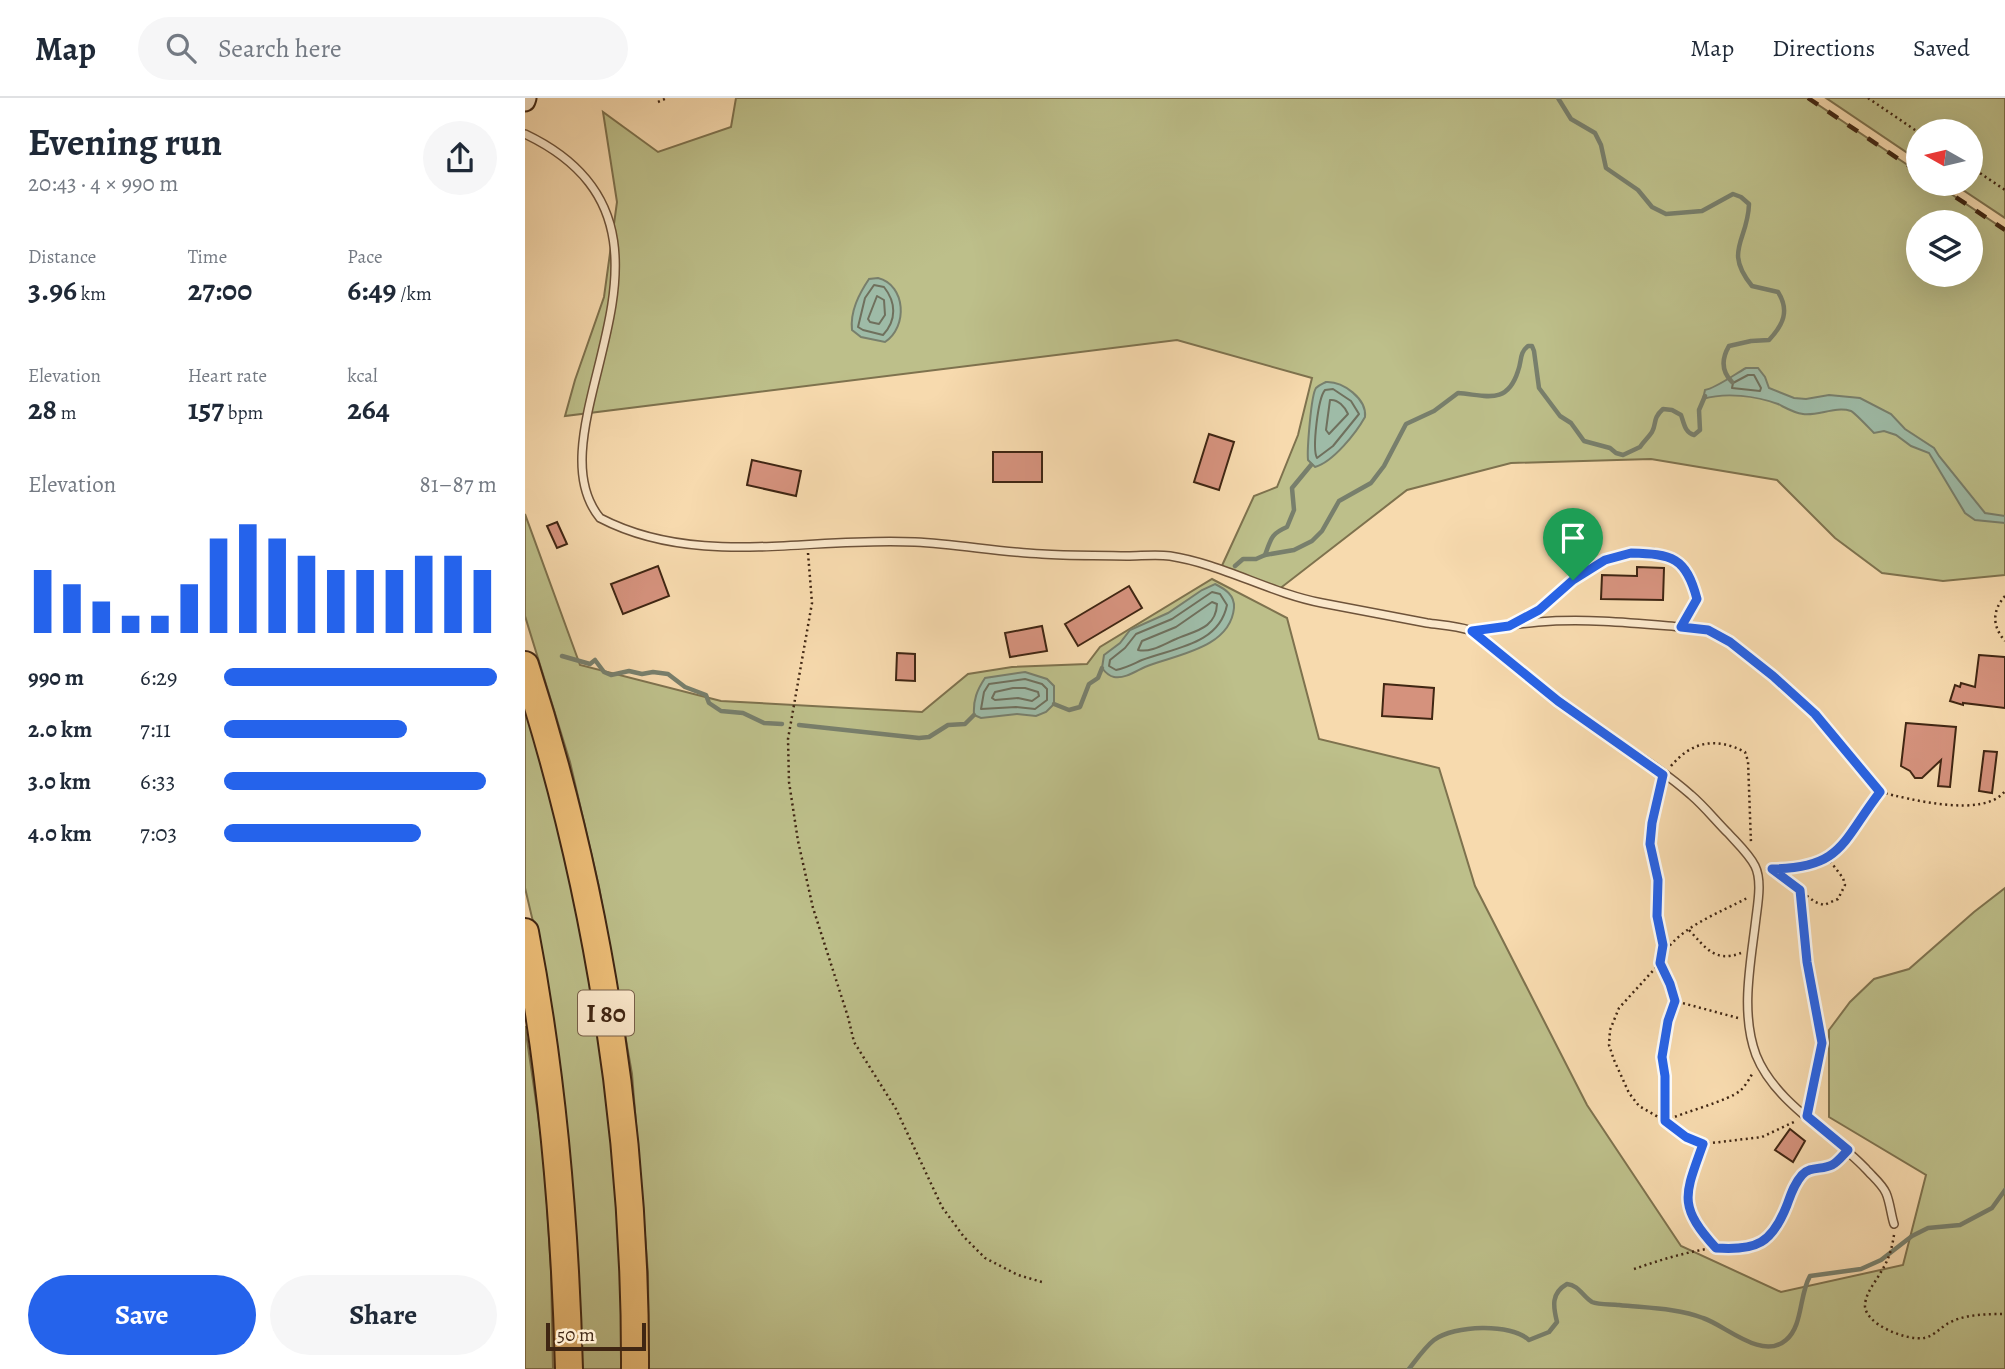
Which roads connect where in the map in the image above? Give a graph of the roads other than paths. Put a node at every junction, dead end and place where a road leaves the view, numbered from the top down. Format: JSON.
{"nodes":[{"id":1,"x":525,"y":134,"type":"edge"},
{"id":2,"x":595,"y":213,"type":"dead end"},
{"id":3,"x":585,"y":510,"type":"dead end"},
{"id":4,"x":1509,"y":626,"type":"junction"},
{"id":5,"x":1472,"y":631,"type":"junction"},
{"id":6,"x":525,"y":665,"type":"edge"},
{"id":7,"x":525,"y":932,"type":"edge"},
{"id":8,"x":1893,"y":1224,"type":"road end"},
{"id":9,"x":569,"y":1369,"type":"edge"},
{"id":10,"x":635,"y":1369,"type":"edge"}],
"edges":[{"from":1,"to":2,"type":"lane"},
{"from":3,"to":5,"type":"lane"},
{"from":4,"to":4,"type":"lane"},
{"from":4,"to":5,"type":"lane"},
{"from":5,"to":8,"type":"lane"},
{"from":6,"to":10,"type":"highway","number":"I 80"},
{"from":7,"to":9,"type":"highway","number":"I 80"}]}
